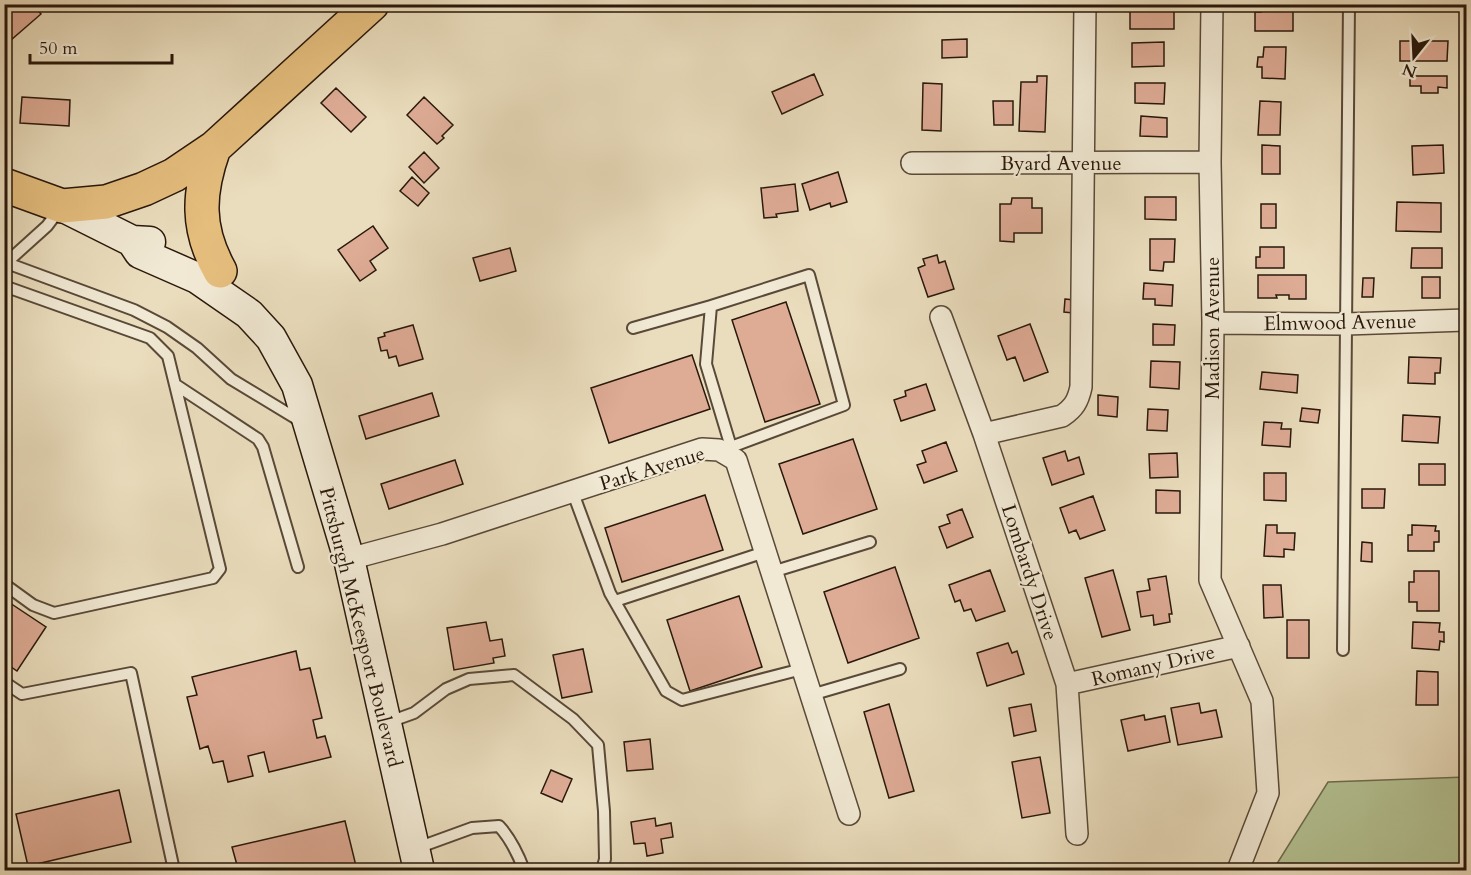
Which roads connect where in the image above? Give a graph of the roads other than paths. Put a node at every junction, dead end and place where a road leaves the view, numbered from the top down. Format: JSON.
{"nodes":[{"id":1,"x":372,"y":4,"type":"edge"},
{"id":2,"x":1085,"y":4,"type":"edge"},
{"id":3,"x":1212,"y":4,"type":"edge"},
{"id":4,"x":1349,"y":4,"type":"edge"},
{"id":5,"x":214,"y":148,"type":"junction"},
{"id":6,"x":1210,"y":162,"type":"junction"},
{"id":7,"x":912,"y":163,"type":"dead end"},
{"id":8,"x":1084,"y":163,"type":"junction"},
{"id":9,"x":4,"y":185,"type":"edge"},
{"id":10,"x":62,"y":206,"type":"junction"},
{"id":11,"x":132,"y":241,"type":"junction"},
{"id":12,"x":5,"y":262,"type":"edge"},
{"id":13,"x":220,"y":271,"type":"junction"},
{"id":14,"x":4,"y":286,"type":"edge"},
{"id":15,"x":711,"y":306,"type":"junction"},
{"id":16,"x":941,"y":317,"type":"dead end"},
{"id":17,"x":1467,"y":320,"type":"edge"},
{"id":18,"x":1213,"y":322,"type":"junction"},
{"id":19,"x":1346,"y":324,"type":"junction"},
{"id":20,"x":633,"y":328,"type":"dead end"},
{"id":21,"x":176,"y":385,"type":"junction"},
{"id":22,"x":297,"y":385,"type":"junction"},
{"id":23,"x":310,"y":427,"type":"junction"},
{"id":24,"x":984,"y":434,"type":"junction"},
{"id":25,"x":725,"y":448,"type":"junction"},
{"id":26,"x":573,"y":493,"type":"junction"},
{"id":27,"x":870,"y":542,"type":"dead end"},
{"id":28,"x":349,"y":559,"type":"junction"},
{"id":29,"x":768,"y":562,"type":"junction"},
{"id":30,"x":298,"y":567,"type":"dead end"},
{"id":31,"x":4,"y":584,"type":"edge"},
{"id":32,"x":615,"y":601,"type":"junction"},
{"id":33,"x":1239,"y":646,"type":"junction"},
{"id":34,"x":1343,"y":650,"type":"dead end"},
{"id":35,"x":802,"y":669,"type":"junction"},
{"id":36,"x":900,"y":669,"type":"dead end"},
{"id":37,"x":4,"y":682,"type":"edge"},
{"id":38,"x":1067,"y":684,"type":"junction"},
{"id":39,"x":811,"y":695,"type":"junction"},
{"id":40,"x":386,"y":723,"type":"junction"},
{"id":41,"x":849,"y":814,"type":"dead end"},
{"id":42,"x":1077,"y":834,"type":"dead end"},
{"id":43,"x":416,"y":860,"type":"edge"},
{"id":44,"x":174,"y":870,"type":"edge"},
{"id":45,"x":525,"y":870,"type":"edge"},
{"id":46,"x":602,"y":870,"type":"edge"},
{"id":47,"x":1238,"y":870,"type":"edge"}],
"edges":[{"from":1,"to":5,"type":"main road"},
{"from":2,"to":8,"type":"street"},
{"from":3,"to":6,"type":"street","name":"Madison Avenue"},
{"from":4,"to":19,"type":"lane"},
{"from":5,"to":10,"type":"main road"},
{"from":5,"to":13,"type":"main road"},
{"from":6,"to":8,"type":"street","name":"Byard Avenue"},
{"from":6,"to":18,"type":"street","name":"Madison Avenue"},
{"from":7,"to":8,"type":"street","name":"Byard Avenue"},
{"from":8,"to":24,"type":"street"},
{"from":9,"to":10,"type":"main road","name":"Pittsburgh McKeesport Boulevard"},
{"from":10,"to":11,"type":"main road","name":"Pittsburgh McKeesport Boulevard"},
{"from":10,"to":12,"type":"lane"},
{"from":11,"to":13,"type":"main road","name":"Pittsburgh McKeesport Boulevard"},
{"from":11,"to":22,"type":"main road","name":"Pittsburgh McKeesport Boulevard"},
{"from":12,"to":23,"type":"lane"},
{"from":13,"to":22,"type":"main road","name":"Pittsburgh McKeesport Boulevard"},
{"from":14,"to":21,"type":"lane"},
{"from":15,"to":20,"type":"lane"},
{"from":15,"to":25,"type":"lane"},
{"from":15,"to":25,"type":"lane"},
{"from":16,"to":24,"type":"street","name":"Lombardy Drive"},
{"from":17,"to":19,"type":"street","name":"Elmwood Avenue"},
{"from":18,"to":19,"type":"street","name":"Elmwood Avenue"},
{"from":18,"to":33,"type":"street","name":"Madison Avenue"},
{"from":19,"to":34,"type":"lane"},
{"from":21,"to":30,"type":"lane"},
{"from":21,"to":31,"type":"lane"},
{"from":22,"to":23,"type":"main road","name":"Pittsburgh McKeesport Boulevard"},
{"from":23,"to":28,"type":"main road","name":"Pittsburgh McKeesport Boulevard"},
{"from":24,"to":38,"type":"street","name":"Lombardy Drive"},
{"from":25,"to":26,"type":"street","name":"Park Avenue"},
{"from":25,"to":29,"type":"street","name":"Park Avenue"},
{"from":26,"to":28,"type":"street","name":"Park Avenue"},
{"from":26,"to":32,"type":"lane"},
{"from":27,"to":29,"type":"lane"},
{"from":28,"to":40,"type":"main road","name":"Pittsburgh McKeesport Boulevard"},
{"from":29,"to":32,"type":"lane"},
{"from":29,"to":35,"type":"street","name":"Park Avenue"},
{"from":32,"to":35,"type":"lane"},
{"from":33,"to":38,"type":"street","name":"Romany Drive"},
{"from":33,"to":47,"type":"street","name":"Madison Avenue"},
{"from":35,"to":39,"type":"street","name":"Park Avenue"},
{"from":36,"to":39,"type":"lane"},
{"from":37,"to":44,"type":"lane"},
{"from":38,"to":42,"type":"street","name":"Lombardy Drive"},
{"from":39,"to":41,"type":"street","name":"Park Avenue"},
{"from":40,"to":43,"type":"main road","name":"Pittsburgh McKeesport Boulevard"},
{"from":40,"to":46,"type":"lane"},
{"from":43,"to":45,"type":"lane"}]}
